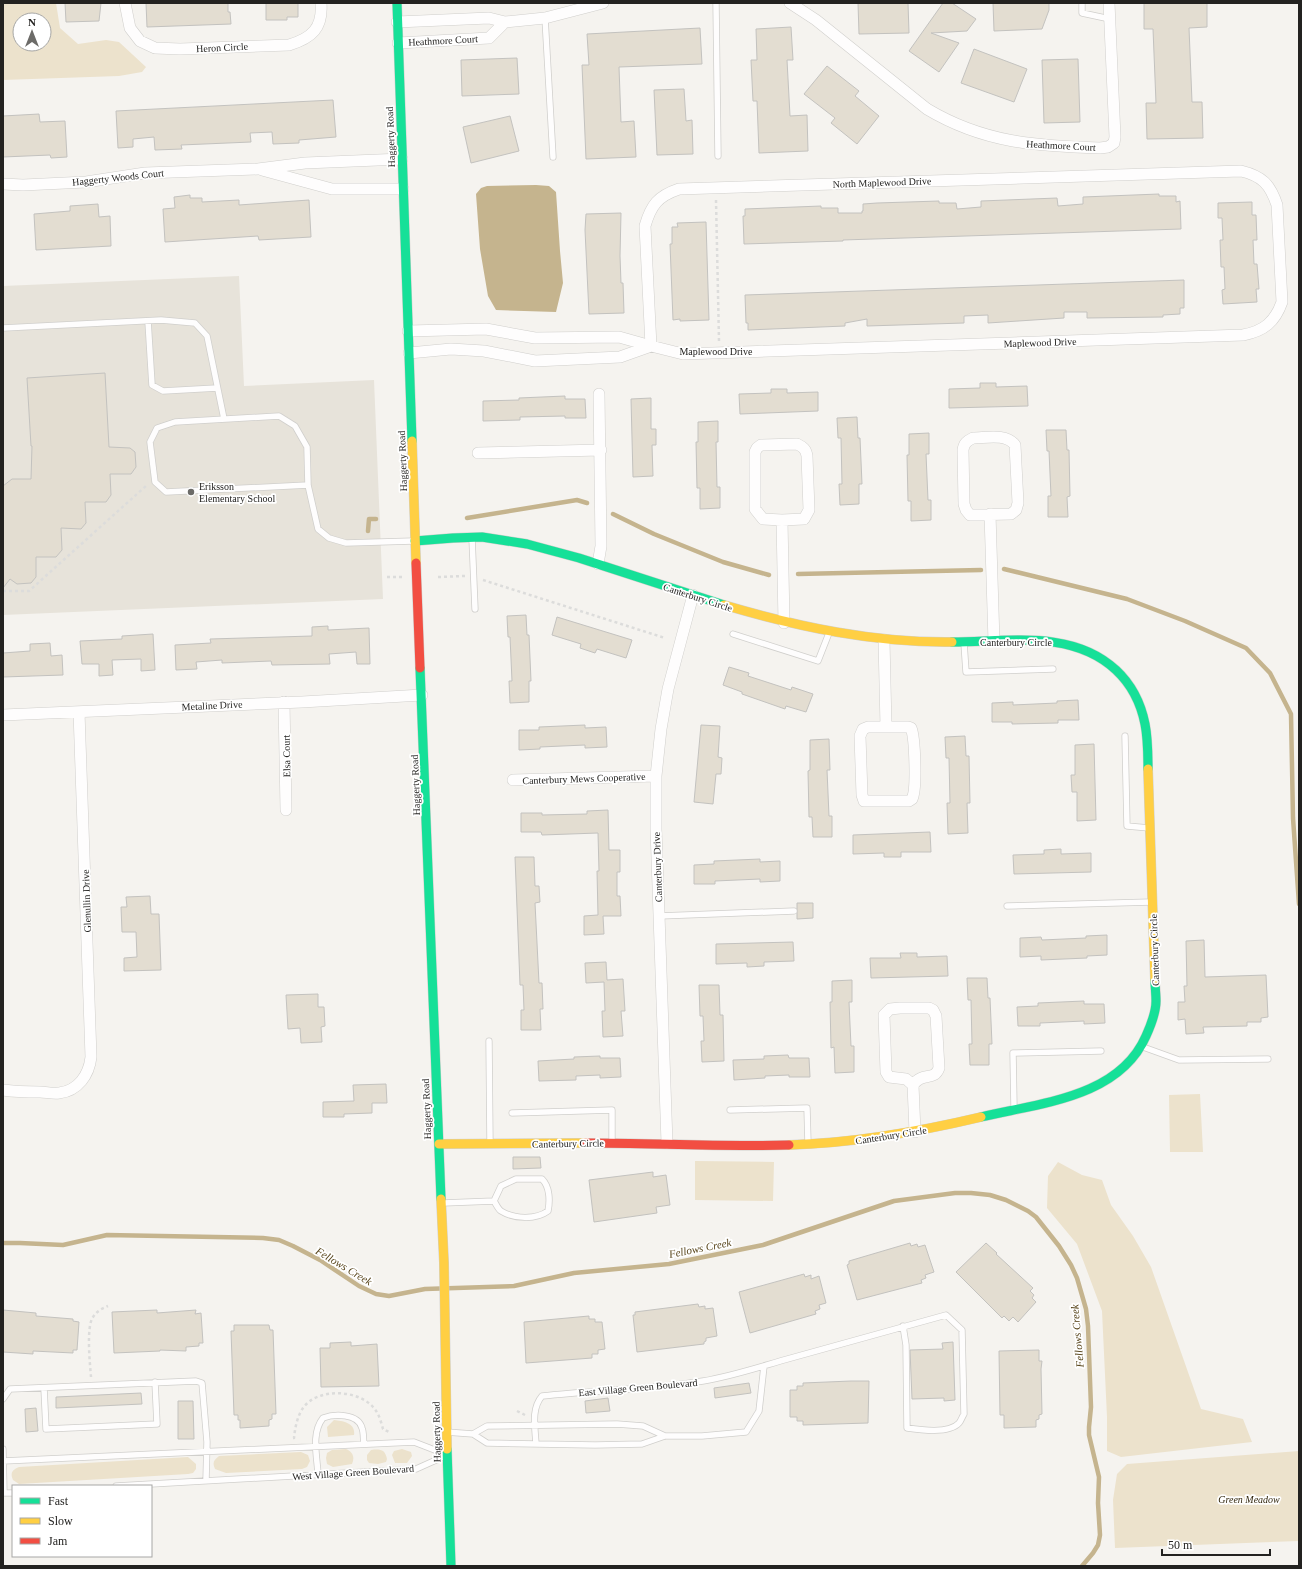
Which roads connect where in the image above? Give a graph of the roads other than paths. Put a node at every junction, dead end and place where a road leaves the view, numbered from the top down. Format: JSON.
{"nodes":[{"id":1,"x":125,"y":3,"type":"edge"},
{"id":2,"x":321,"y":3,"type":"edge"},
{"id":3,"x":397,"y":3,"type":"edge"},
{"id":4,"x":603,"y":3,"type":"edge"},
{"id":5,"x":716,"y":3,"type":"edge"},
{"id":6,"x":790,"y":3,"type":"edge"},
{"id":7,"x":1082,"y":3,"type":"edge"},
{"id":8,"x":1109,"y":3,"type":"edge"},
{"id":9,"x":545,"y":18,"type":"junction"},
{"id":10,"x":1110,"y":20,"type":"junction"},
{"id":11,"x":397,"y":22,"type":"junction"},
{"id":12,"x":505,"y":22,"type":"junction"},
{"id":13,"x":398,"y":43,"type":"junction"},
{"id":14,"x":718,"y":156,"type":"dead end"},
{"id":15,"x":553,"y":157,"type":"dead end"},
{"id":16,"x":402,"y":159,"type":"junction"},
{"id":17,"x":258,"y":169,"type":"junction"},
{"id":18,"x":1259,"y":177,"type":"joint"},
{"id":19,"x":3,"y":184,"type":"edge"},
{"id":20,"x":403,"y":189,"type":"junction"},
{"id":21,"x":148,"y":321,"type":"junction"},
{"id":22,"x":6,"y":328,"type":"edge"},
{"id":23,"x":3,"y":331,"type":"edge"},
{"id":24,"x":408,"y":331,"type":"junction"},
{"id":25,"x":651,"y":346,"type":"junction"},
{"id":26,"x":409,"y":353,"type":"junction"},
{"id":27,"x":217,"y":388,"type":"junction"},
{"id":28,"x":599,"y":394,"type":"dead end"},
{"id":29,"x":224,"y":419,"type":"junction"},
{"id":30,"x":600,"y":450,"type":"junction"},
{"id":31,"x":478,"y":453,"type":"dead end"},
{"id":32,"x":308,"y":485,"type":"junction"},
{"id":33,"x":990,"y":514,"type":"junction"},
{"id":34,"x":782,"y":520,"type":"junction"},
{"id":35,"x":472,"y":537,"type":"junction"},
{"id":36,"x":415,"y":541,"type":"junction"},
{"id":37,"x":598,"y":564,"type":"junction"},
{"id":38,"x":693,"y":595,"type":"junction"},
{"id":39,"x":475,"y":609,"type":"dead end"},
{"id":40,"x":784,"y":623,"type":"junction"},
{"id":41,"x":830,"y":632,"type":"junction"},
{"id":42,"x":733,"y":634,"type":"dead end"},
{"id":43,"x":884,"y":640,"type":"junction"},
{"id":44,"x":994,"y":642,"type":"junction"},
{"id":45,"x":964,"y":643,"type":"junction"},
{"id":46,"x":1053,"y":669,"type":"dead end"},
{"id":47,"x":422,"y":695,"type":"junction"},
{"id":48,"x":284,"y":702,"type":"junction"},
{"id":49,"x":79,"y":712,"type":"junction"},
{"id":50,"x":3,"y":715,"type":"edge"},
{"id":51,"x":886,"y":726,"type":"junction"},
{"id":52,"x":1125,"y":736,"type":"dead end"},
{"id":53,"x":656,"y":776,"type":"junction"},
{"id":54,"x":513,"y":780,"type":"dead end"},
{"id":55,"x":286,"y":810,"type":"dead end"},
{"id":56,"x":1150,"y":828,"type":"junction"},
{"id":57,"x":1153,"y":902,"type":"junction"},
{"id":58,"x":1007,"y":906,"type":"dead end"},
{"id":59,"x":794,"y":911,"type":"dead end"},
{"id":60,"x":659,"y":916,"type":"junction"},
{"id":61,"x":489,"y":1041,"type":"dead end"},
{"id":62,"x":1141,"y":1046,"type":"junction"},
{"id":63,"x":1101,"y":1051,"type":"dead end"},
{"id":64,"x":1268,"y":1059,"type":"dead end"},
{"id":65,"x":913,"y":1085,"type":"junction"},
{"id":66,"x":3,"y":1090,"type":"edge"},
{"id":67,"x":730,"y":1110,"type":"dead end"},
{"id":68,"x":1014,"y":1110,"type":"junction"},
{"id":69,"x":512,"y":1113,"type":"dead end"},
{"id":70,"x":915,"y":1132,"type":"junction"},
{"id":71,"x":612,"y":1143,"type":"junction"},
{"id":72,"x":667,"y":1143,"type":"junction"},
{"id":73,"x":439,"y":1144,"type":"junction"},
{"id":74,"x":490,"y":1144,"type":"junction"},
{"id":75,"x":808,"y":1145,"type":"junction"},
{"id":76,"x":494,"y":1200,"type":"junction"},
{"id":77,"x":441,"y":1203,"type":"junction"},
{"id":78,"x":903,"y":1326,"type":"junction"},
{"id":79,"x":764,"y":1366,"type":"junction"},
{"id":80,"x":155,"y":1382,"type":"junction"},
{"id":81,"x":44,"y":1388,"type":"junction"},
{"id":82,"x":3,"y":1399,"type":"edge"},
{"id":83,"x":535,"y":1425,"type":"junction"},
{"id":84,"x":446,"y":1432,"type":"junction"},
{"id":85,"x":473,"y":1434,"type":"junction"},
{"id":86,"x":665,"y":1436,"type":"junction"},
{"id":87,"x":364,"y":1444,"type":"junction"},
{"id":88,"x":536,"y":1444,"type":"junction"},
{"id":89,"x":316,"y":1446,"type":"junction"},
{"id":90,"x":3,"y":1449,"type":"edge"},
{"id":91,"x":207,"y":1451,"type":"junction"},
{"id":92,"x":447,"y":1455,"type":"junction"},
{"id":93,"x":4,"y":1461,"type":"edge"},
{"id":94,"x":318,"y":1474,"type":"junction"},
{"id":95,"x":206,"y":1480,"type":"junction"},
{"id":96,"x":131,"y":1485,"type":"edge"},
{"id":97,"x":3,"y":1493,"type":"edge"},
{"id":98,"x":451,"y":1566,"type":"edge"}],
"edges":[{"from":1,"to":2,"type":"street","name":"Heron Circle"},
{"from":3,"to":11,"type":"street","name":"Haggerty Road"},
{"from":4,"to":9,"type":"street","name":"Heathmore Court"},
{"from":5,"to":14,"type":"lane"},
{"from":6,"to":10,"type":"street","name":"Heathmore Court"},
{"from":7,"to":10,"type":"lane"},
{"from":8,"to":10,"type":"street","name":"Heathmore Court"},
{"from":9,"to":12,"type":"street","name":"Heathmore Court"},
{"from":9,"to":15,"type":"lane"},
{"from":11,"to":12,"type":"street","name":"Heathmore Court"},
{"from":11,"to":13,"type":"street","name":"Haggerty Road"},
{"from":12,"to":13,"type":"street","name":"Heathmore Court"},
{"from":13,"to":16,"type":"street","name":"Haggerty Road"},
{"from":16,"to":17,"type":"street","name":"Haggerty Woods Court"},
{"from":16,"to":20,"type":"street","name":"Haggerty Road"},
{"from":17,"to":19,"type":"street","name":"Haggerty Woods Court"},
{"from":17,"to":20,"type":"street","name":"Haggerty Woods Court"},
{"from":18,"to":25,"type":"street","name":"North Maplewood Drive"},
{"from":18,"to":25,"type":"street","name":"Maplewood Drive"},
{"from":20,"to":24,"type":"street","name":"Haggerty Road"},
{"from":21,"to":22,"type":"lane"},
{"from":21,"to":27,"type":"lane"},
{"from":21,"to":27,"type":"lane"},
{"from":22,"to":23,"type":"lane"},
{"from":24,"to":25,"type":"street","name":"Maplewood Drive"},
{"from":24,"to":26,"type":"street","name":"Haggerty Road"},
{"from":25,"to":26,"type":"street"},
{"from":26,"to":36,"type":"street","name":"Haggerty Road"},
{"from":27,"to":29,"type":"lane"},
{"from":28,"to":30,"type":"street"},
{"from":29,"to":32,"type":"lane"},
{"from":29,"to":32,"type":"lane"},
{"from":30,"to":31,"type":"street"},
{"from":30,"to":37,"type":"street"},
{"from":32,"to":36,"type":"lane"},
{"from":33,"to":33,"type":"street"},
{"from":33,"to":44,"type":"street"},
{"from":34,"to":34,"type":"street"},
{"from":34,"to":40,"type":"street"},
{"from":35,"to":36,"type":"street","name":"Canterbury Circle"},
{"from":35,"to":37,"type":"street","name":"Canterbury Circle"},
{"from":35,"to":39,"type":"lane"},
{"from":36,"to":47,"type":"street","name":"Haggerty Road"},
{"from":37,"to":38,"type":"street","name":"Canterbury Circle"},
{"from":38,"to":40,"type":"street","name":"Canterbury Circle"},
{"from":38,"to":53,"type":"street","name":"Canterbury Drive"},
{"from":40,"to":41,"type":"street","name":"Canterbury Circle"},
{"from":41,"to":42,"type":"lane"},
{"from":41,"to":43,"type":"street","name":"Canterbury Circle"},
{"from":43,"to":45,"type":"street","name":"Canterbury Circle"},
{"from":43,"to":51,"type":"street"},
{"from":44,"to":45,"type":"street","name":"Canterbury Circle"},
{"from":44,"to":56,"type":"street","name":"Canterbury Circle"},
{"from":45,"to":46,"type":"lane"},
{"from":47,"to":48,"type":"street","name":"Metaline Drive"},
{"from":47,"to":73,"type":"street","name":"Haggerty Road"},
{"from":48,"to":49,"type":"street","name":"Metaline Drive"},
{"from":48,"to":55,"type":"street","name":"Elsa Court"},
{"from":49,"to":50,"type":"street","name":"Metaline Drive"},
{"from":49,"to":66,"type":"street","name":"Glenullin Drive"},
{"from":51,"to":51,"type":"street"},
{"from":52,"to":56,"type":"lane"},
{"from":53,"to":54,"type":"street","name":"Canterbury Mews Cooperative"},
{"from":53,"to":60,"type":"street","name":"Canterbury Drive"},
{"from":56,"to":57,"type":"street","name":"Canterbury Circle"},
{"from":57,"to":58,"type":"lane"},
{"from":57,"to":62,"type":"street","name":"Canterbury Circle"},
{"from":59,"to":60,"type":"lane"},
{"from":60,"to":72,"type":"street","name":"Canterbury Drive"},
{"from":61,"to":74,"type":"lane"},
{"from":62,"to":64,"type":"lane"},
{"from":62,"to":68,"type":"street","name":"Canterbury Circle"},
{"from":63,"to":68,"type":"lane"},
{"from":65,"to":65,"type":"street"},
{"from":65,"to":70,"type":"street"},
{"from":67,"to":75,"type":"lane"},
{"from":68,"to":70,"type":"street","name":"Canterbury Circle"},
{"from":69,"to":71,"type":"lane"},
{"from":70,"to":75,"type":"street","name":"Canterbury Circle"},
{"from":71,"to":72,"type":"street","name":"Canterbury Circle"},
{"from":71,"to":74,"type":"street","name":"Canterbury Circle"},
{"from":72,"to":75,"type":"street","name":"Canterbury Circle"},
{"from":73,"to":74,"type":"street","name":"Canterbury Circle"},
{"from":73,"to":77,"type":"street","name":"Haggerty Road"},
{"from":76,"to":76,"type":"lane"},
{"from":76,"to":77,"type":"lane"},
{"from":77,"to":84,"type":"street","name":"Haggerty Road"},
{"from":78,"to":78,"type":"lane","name":"East Village Green Boulevard"},
{"from":78,"to":79,"type":"lane","name":"East Village Green Boulevard"},
{"from":79,"to":83,"type":"lane","name":"East Village Green Boulevard"},
{"from":79,"to":86,"type":"lane"},
{"from":80,"to":81,"type":"lane"},
{"from":80,"to":81,"type":"lane"},
{"from":80,"to":91,"type":"lane"},
{"from":81,"to":82,"type":"lane"},
{"from":83,"to":85,"type":"lane"},
{"from":83,"to":86,"type":"lane"},
{"from":83,"to":88,"type":"lane","name":"East Village Green Boulevard"},
{"from":84,"to":85,"type":"lane"},
{"from":84,"to":92,"type":"street","name":"Haggerty Road"},
{"from":85,"to":88,"type":"lane"},
{"from":86,"to":88,"type":"lane"},
{"from":87,"to":89,"type":"lane"},
{"from":87,"to":89,"type":"lane"},
{"from":87,"to":92,"type":"lane"},
{"from":89,"to":91,"type":"lane"},
{"from":89,"to":94,"type":"lane"},
{"from":90,"to":93,"type":"lane"},
{"from":91,"to":93,"type":"lane"},
{"from":91,"to":95,"type":"lane"},
{"from":92,"to":94,"type":"lane","name":"West Village Green Boulevard"},
{"from":92,"to":98,"type":"street","name":"Haggerty Road"},
{"from":93,"to":97,"type":"lane"},
{"from":94,"to":95,"type":"lane","name":"West Village Green Boulevard"},
{"from":95,"to":96,"type":"lane","name":"West Village Green Boulevard"}]}
